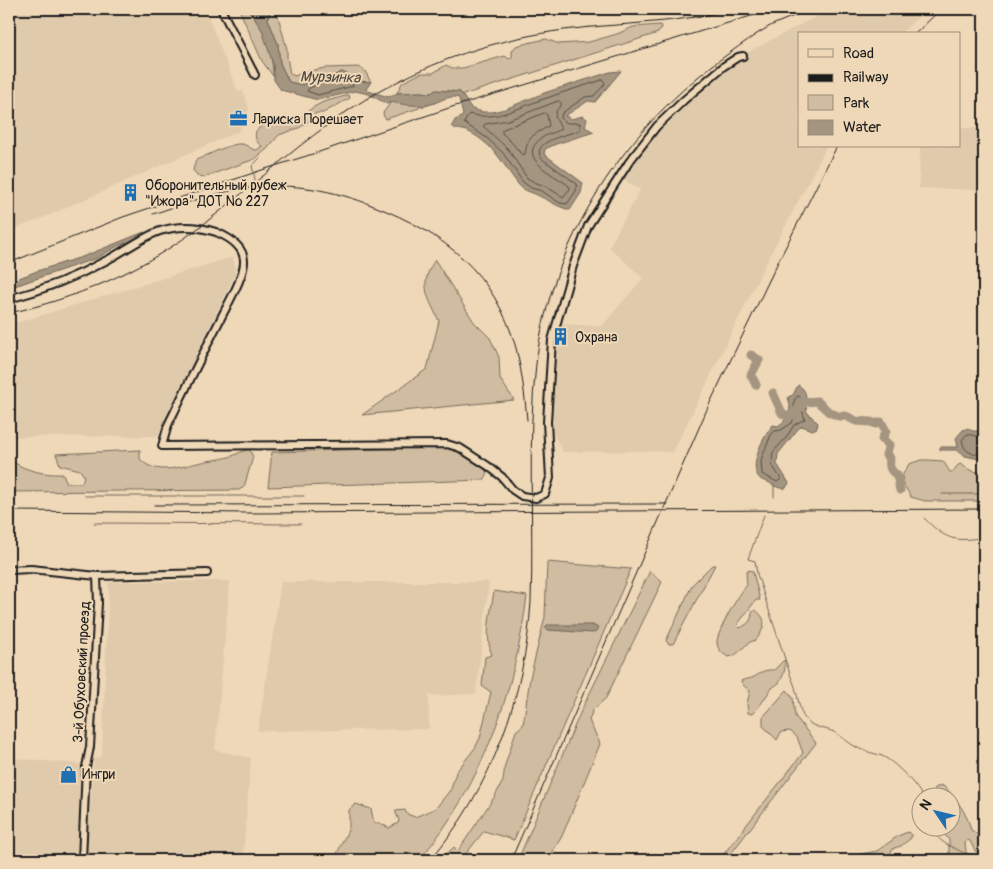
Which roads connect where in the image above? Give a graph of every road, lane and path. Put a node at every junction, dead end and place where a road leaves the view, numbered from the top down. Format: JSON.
{"nodes":[{"id":1,"x":221,"y":9,"type":"edge"},
{"id":2,"x":744,"y":56,"type":"dead end"},
{"id":3,"x":255,"y":75,"type":"dead end"},
{"id":4,"x":9,"y":299,"type":"edge"},
{"id":5,"x":9,"y":570,"type":"edge"},
{"id":6,"x":207,"y":573,"type":"dead end"},
{"id":7,"x":97,"y":576,"type":"junction"},
{"id":8,"x":82,"y":860,"type":"edge"}],
"edges":[{"from":1,"to":3,"type":"street"},
{"from":2,"to":4,"type":"street"},
{"from":5,"to":7,"type":"street"},
{"from":6,"to":7,"type":"street"},
{"from":7,"to":8,"type":"street","name":"3-й Обуховский проезд"}]}
